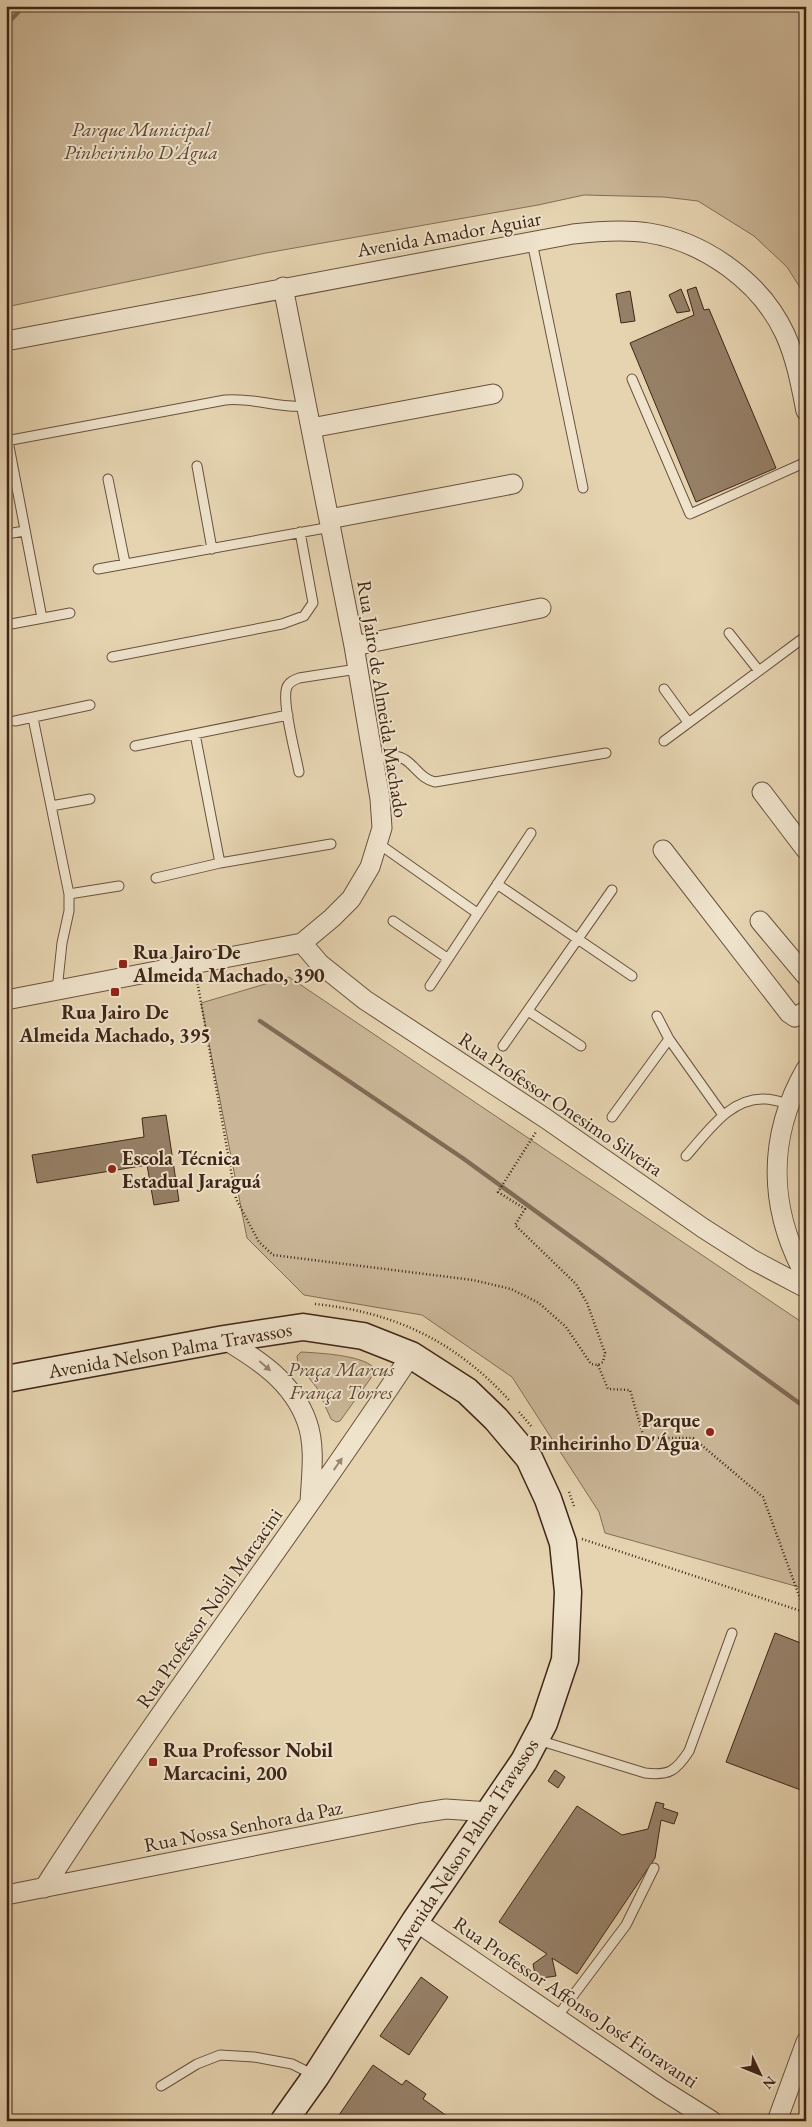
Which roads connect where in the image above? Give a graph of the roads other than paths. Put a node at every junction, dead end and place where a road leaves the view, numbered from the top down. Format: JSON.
{"nodes":[{"id":1,"x":532,"y":242,"type":"junction"},
{"id":2,"x":283,"y":287,"type":"junction"},
{"id":3,"x":6,"y":341,"type":"edge"},
{"id":4,"x":632,"y":378,"type":"dead end"},
{"id":5,"x":493,"y":394,"type":"dead end"},
{"id":6,"x":307,"y":406,"type":"junction"},
{"id":7,"x":806,"y":411,"type":"edge"},
{"id":8,"x":311,"y":428,"type":"junction"},
{"id":9,"x":7,"y":441,"type":"edge"},
{"id":10,"x":806,"y":462,"type":"edge"},
{"id":11,"x":197,"y":466,"type":"dead end"},
{"id":12,"x":108,"y":478,"type":"dead end"},
{"id":13,"x":513,"y":484,"type":"dead end"},
{"id":14,"x":583,"y":488,"type":"dead end"},
{"id":15,"x":330,"y":523,"type":"junction"},
{"id":16,"x":25,"y":531,"type":"junction"},
{"id":17,"x":300,"y":532,"type":"junction"},
{"id":18,"x":6,"y":534,"type":"edge"},
{"id":19,"x":212,"y":549,"type":"junction"},
{"id":20,"x":125,"y":563,"type":"junction"},
{"id":21,"x":98,"y":569,"type":"dead end"},
{"id":22,"x":541,"y":608,"type":"dead end"},
{"id":23,"x":70,"y":613,"type":"dead end"},
{"id":24,"x":42,"y":618,"type":"junction"},
{"id":25,"x":6,"y":624,"type":"edge"},
{"id":26,"x":729,"y":633,"type":"dead end"},
{"id":27,"x":806,"y":636,"type":"edge"},
{"id":28,"x":354,"y":646,"type":"junction"},
{"id":29,"x":112,"y":657,"type":"dead end"},
{"id":30,"x":357,"y":669,"type":"junction"},
{"id":31,"x":759,"y":671,"type":"junction"},
{"id":32,"x":664,"y":688,"type":"dead end"},
{"id":33,"x":90,"y":705,"type":"dead end"},
{"id":34,"x":288,"y":715,"type":"junction"},
{"id":35,"x":33,"y":718,"type":"junction"},
{"id":36,"x":15,"y":721,"type":"dead end"},
{"id":37,"x":688,"y":722,"type":"junction"},
{"id":38,"x":195,"y":734,"type":"junction"},
{"id":39,"x":664,"y":740,"type":"dead end"},
{"id":40,"x":134,"y":746,"type":"dead end"},
{"id":41,"x":606,"y":754,"type":"dead end"},
{"id":42,"x":374,"y":760,"type":"junction"},
{"id":43,"x":299,"y":772,"type":"dead end"},
{"id":44,"x":762,"y":792,"type":"dead end"},
{"id":45,"x":90,"y":799,"type":"dead end"},
{"id":46,"x":51,"y":806,"type":"junction"},
{"id":47,"x":532,"y":833,"type":"dead end"},
{"id":48,"x":331,"y":844,"type":"dead end"},
{"id":49,"x":379,"y":844,"type":"junction"},
{"id":50,"x":663,"y":850,"type":"dead end"},
{"id":51,"x":806,"y":850,"type":"edge"},
{"id":52,"x":220,"y":864,"type":"junction"},
{"id":53,"x":156,"y":878,"type":"dead end"},
{"id":54,"x":497,"y":884,"type":"junction"},
{"id":55,"x":119,"y":886,"type":"dead end"},
{"id":56,"x":612,"y":890,"type":"dead end"},
{"id":57,"x":69,"y":894,"type":"junction"},
{"id":58,"x":477,"y":913,"type":"junction"},
{"id":59,"x":393,"y":921,"type":"dead end"},
{"id":60,"x":760,"y":921,"type":"dead end"},
{"id":61,"x":578,"y":940,"type":"junction"},
{"id":62,"x":302,"y":943,"type":"junction"},
{"id":63,"x":447,"y":958,"type":"junction"},
{"id":64,"x":632,"y":976,"type":"dead end"},
{"id":65,"x":806,"y":976,"type":"edge"},
{"id":66,"x":430,"y":986,"type":"dead end"},
{"id":67,"x":57,"y":991,"type":"junction"},
{"id":68,"x":6,"y":1000,"type":"edge"},
{"id":69,"x":528,"y":1011,"type":"junction"},
{"id":70,"x":806,"y":1011,"type":"edge"},
{"id":71,"x":657,"y":1016,"type":"dead end"},
{"id":72,"x":669,"y":1039,"type":"junction"},
{"id":73,"x":502,"y":1046,"type":"dead end"},
{"id":74,"x":581,"y":1046,"type":"dead end"},
{"id":75,"x":806,"y":1069,"type":"edge"},
{"id":76,"x":788,"y":1104,"type":"junction"},
{"id":77,"x":723,"y":1115,"type":"junction"},
{"id":78,"x":612,"y":1117,"type":"dead end"},
{"id":79,"x":686,"y":1156,"type":"dead end"},
{"id":80,"x":806,"y":1277,"type":"edge"},
{"id":81,"x":806,"y":1288,"type":"edge"},
{"id":82,"x":224,"y":1339,"type":"junction"},
{"id":83,"x":411,"y":1355,"type":"junction"},
{"id":84,"x":6,"y":1379,"type":"edge"},
{"id":85,"x":310,"y":1503,"type":"junction"},
{"id":86,"x":732,"y":1633,"type":"dead end"},
{"id":87,"x":535,"y":1739,"type":"junction"},
{"id":88,"x":490,"y":1812,"type":"junction"},
{"id":89,"x":654,"y":1868,"type":"dead end"},
{"id":90,"x":44,"y":1888,"type":"junction"},
{"id":91,"x":6,"y":1895,"type":"edge"},
{"id":92,"x":415,"y":1921,"type":"junction"},
{"id":93,"x":557,"y":2017,"type":"junction"},
{"id":94,"x":806,"y":2042,"type":"edge"},
{"id":95,"x":316,"y":2076,"type":"junction"},
{"id":96,"x":161,"y":2086,"type":"dead end"},
{"id":97,"x":284,"y":2121,"type":"edge"},
{"id":98,"x":712,"y":2121,"type":"edge"},
{"id":99,"x":778,"y":2121,"type":"edge"}],
"edges":[{"from":1,"to":2,"type":"street","name":"Avenida Amador Aguiar"},
{"from":1,"to":7,"type":"street","name":"Avenida Amador Aguiar"},
{"from":1,"to":14,"type":"lane"},
{"from":2,"to":3,"type":"street","name":"Avenida Amador Aguiar"},
{"from":2,"to":6,"type":"street","name":"Rua Jairo de Almeida Machado"},
{"from":4,"to":10,"type":"lane"},
{"from":5,"to":8,"type":"street"},
{"from":6,"to":8,"type":"street","name":"Rua Jairo de Almeida Machado"},
{"from":6,"to":9,"type":"lane"},
{"from":8,"to":15,"type":"street","name":"Rua Jairo de Almeida Machado"},
{"from":9,"to":16,"type":"lane"},
{"from":11,"to":19,"type":"lane"},
{"from":12,"to":20,"type":"lane"},
{"from":13,"to":15,"type":"street"},
{"from":15,"to":17,"type":"lane"},
{"from":15,"to":28,"type":"street","name":"Rua Jairo de Almeida Machado"},
{"from":16,"to":18,"type":"lane"},
{"from":16,"to":24,"type":"lane"},
{"from":17,"to":19,"type":"lane"},
{"from":17,"to":29,"type":"lane"},
{"from":19,"to":20,"type":"lane"},
{"from":20,"to":21,"type":"lane"},
{"from":22,"to":28,"type":"street"},
{"from":23,"to":24,"type":"lane"},
{"from":24,"to":25,"type":"lane"},
{"from":26,"to":31,"type":"lane"},
{"from":27,"to":31,"type":"lane"},
{"from":28,"to":30,"type":"street","name":"Rua Jairo de Almeida Machado"},
{"from":30,"to":34,"type":"lane"},
{"from":30,"to":42,"type":"street","name":"Rua Jairo de Almeida Machado"},
{"from":31,"to":37,"type":"lane"},
{"from":32,"to":37,"type":"lane"},
{"from":33,"to":35,"type":"lane"},
{"from":34,"to":38,"type":"lane"},
{"from":34,"to":43,"type":"lane"},
{"from":35,"to":36,"type":"lane"},
{"from":35,"to":46,"type":"lane"},
{"from":37,"to":39,"type":"lane"},
{"from":38,"to":40,"type":"lane"},
{"from":38,"to":52,"type":"lane"},
{"from":41,"to":42,"type":"lane"},
{"from":42,"to":49,"type":"street","name":"Rua Jairo de Almeida Machado"},
{"from":44,"to":51,"type":"street"},
{"from":45,"to":46,"type":"lane"},
{"from":46,"to":57,"type":"lane"},
{"from":47,"to":54,"type":"lane"},
{"from":48,"to":52,"type":"lane"},
{"from":49,"to":58,"type":"lane"},
{"from":49,"to":62,"type":"street","name":"Rua Jairo de Almeida Machado"},
{"from":50,"to":70,"type":"street"},
{"from":52,"to":53,"type":"lane"},
{"from":54,"to":58,"type":"lane"},
{"from":54,"to":61,"type":"lane"},
{"from":55,"to":57,"type":"lane"},
{"from":56,"to":61,"type":"lane"},
{"from":57,"to":67,"type":"lane"},
{"from":58,"to":63,"type":"lane"},
{"from":59,"to":63,"type":"lane"},
{"from":60,"to":65,"type":"street"},
{"from":61,"to":64,"type":"lane"},
{"from":61,"to":69,"type":"lane"},
{"from":62,"to":67,"type":"street","name":"Rua Jairo de Almeida Machado"},
{"from":62,"to":81,"type":"street","name":"Rua Professor Onesimo Silveira"},
{"from":63,"to":66,"type":"lane"},
{"from":67,"to":68,"type":"street","name":"Rua Jairo de Almeida Machado"},
{"from":69,"to":73,"type":"lane"},
{"from":69,"to":74,"type":"lane"},
{"from":71,"to":72,"type":"lane"},
{"from":72,"to":77,"type":"lane"},
{"from":72,"to":78,"type":"lane"},
{"from":75,"to":76,"type":"street"},
{"from":76,"to":77,"type":"lane"},
{"from":76,"to":80,"type":"street"},
{"from":77,"to":79,"type":"lane"},
{"from":82,"to":83,"type":"street","name":"Avenida Nelson Palma Travassos"},
{"from":82,"to":84,"type":"street","name":"Avenida Nelson Palma Travassos"},
{"from":82,"to":85,"type":"street","one_way":true},
{"from":85,"to":83,"type":"street","name":"Rua Professor Nobil Marcacini","one_way":true},
{"from":83,"to":87,"type":"street","name":"Avenida Nelson Palma Travassos"},
{"from":85,"to":90,"type":"street","name":"Rua Professor Nobil Marcacini"},
{"from":86,"to":87,"type":"lane"},
{"from":87,"to":88,"type":"street","name":"Avenida Nelson Palma Travassos"},
{"from":88,"to":90,"type":"street","name":"Rua Nossa Senhora da Paz"},
{"from":88,"to":92,"type":"street","name":"Avenida Nelson Palma Travassos"},
{"from":89,"to":93,"type":"lane"},
{"from":90,"to":91,"type":"street","name":"Rua Nossa Senhora da Paz"},
{"from":92,"to":93,"type":"street","name":"Rua Professor Affonso José Fioravanti"},
{"from":92,"to":95,"type":"street","name":"Avenida Nelson Palma Travassos"},
{"from":93,"to":98,"type":"street","name":"Rua Professor Affonso José Fioravanti"},
{"from":94,"to":99,"type":"street"},
{"from":95,"to":96,"type":"lane"},
{"from":95,"to":97,"type":"street","name":"Avenida Nelson Palma Travassos"}]}
